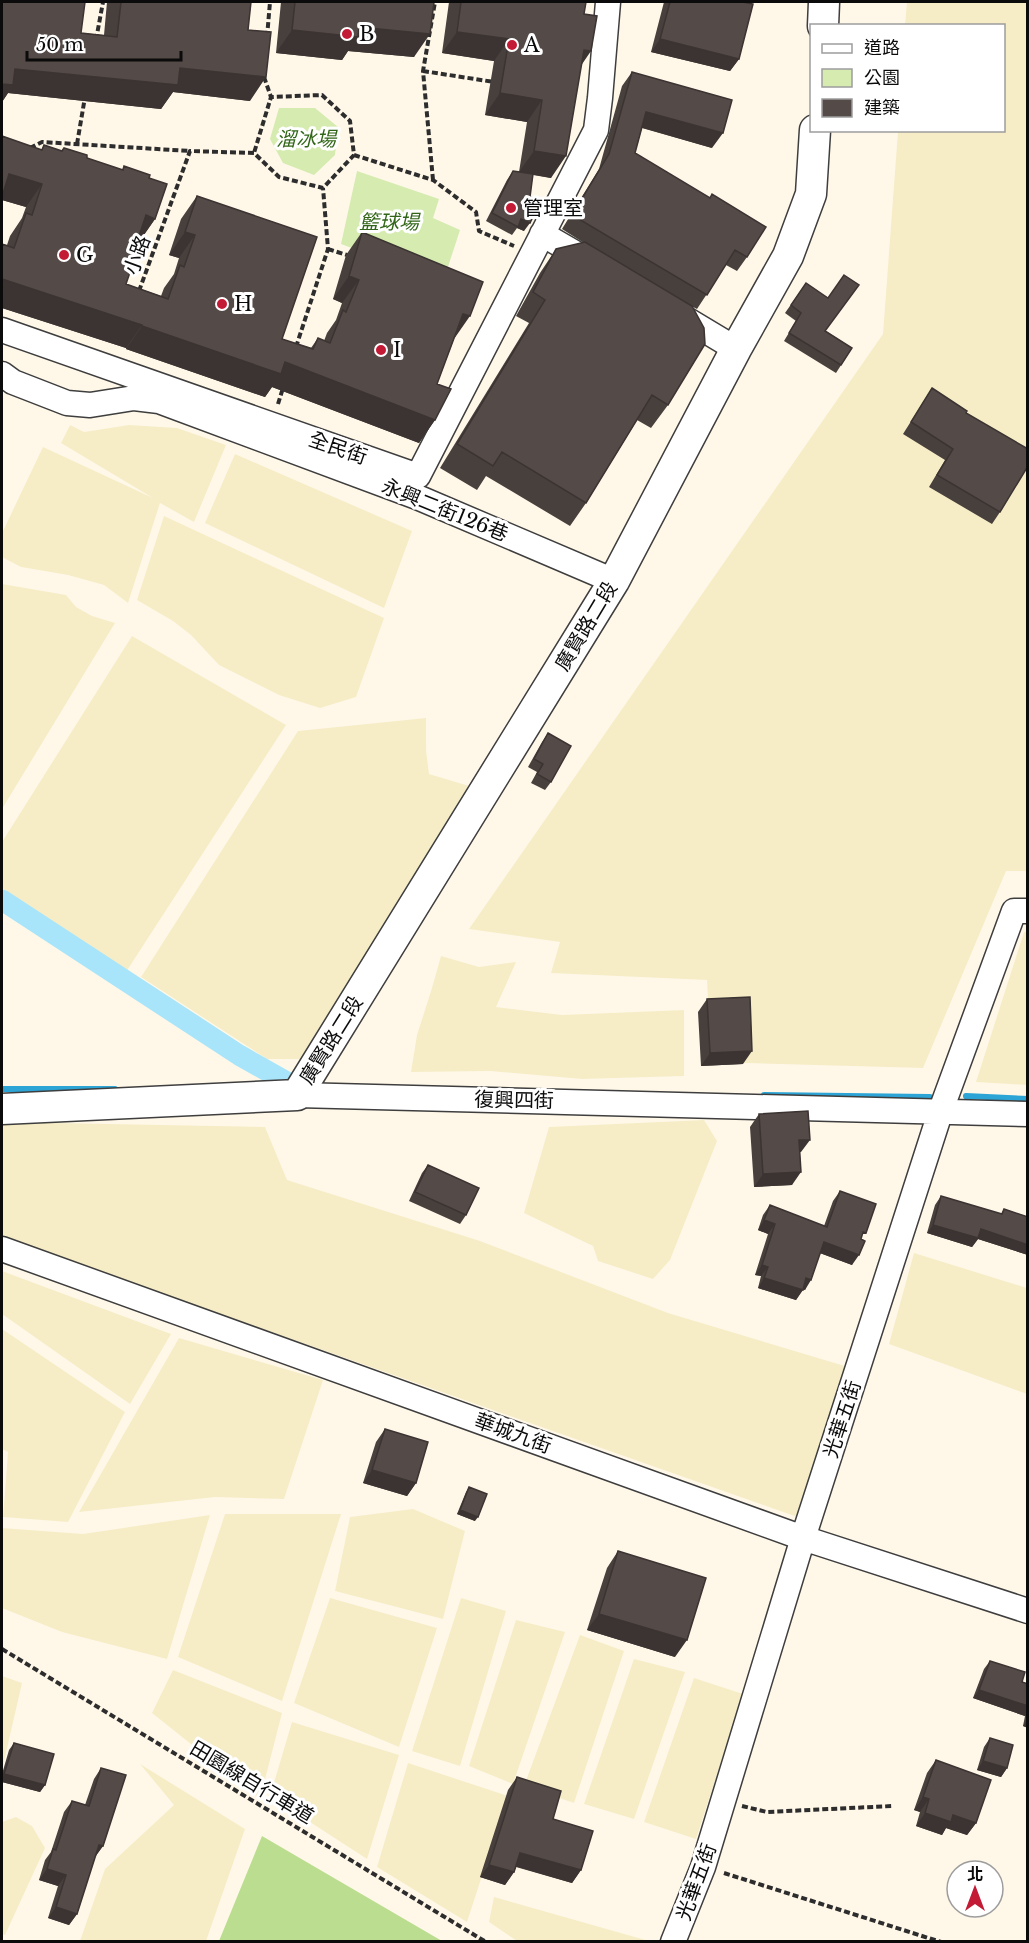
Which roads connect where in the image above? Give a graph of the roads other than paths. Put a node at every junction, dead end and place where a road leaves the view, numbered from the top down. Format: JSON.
{"nodes":[{"id":1,"x":608,"y":2,"type":"edge"},
{"id":2,"x":824,"y":2,"type":"edge"},
{"id":3,"x":823,"y":24,"type":"edge"},
{"id":4,"x":815,"y":132,"type":"edge"},
{"id":5,"x":537,"y":244,"type":"junction"},
{"id":6,"x":614,"y":276,"type":"edge"},
{"id":7,"x":655,"y":300,"type":"edge"},
{"id":8,"x":2,"y":330,"type":"edge"},
{"id":9,"x":736,"y":349,"type":"junction"},
{"id":10,"x":2,"y":374,"type":"edge"},
{"id":11,"x":614,"y":581,"type":"junction"},
{"id":12,"x":1028,"y":911,"type":"edge"},
{"id":13,"x":297,"y":1095,"type":"junction"},
{"id":14,"x":2,"y":1109,"type":"edge"},
{"id":15,"x":941,"y":1110,"type":"junction"},
{"id":16,"x":1028,"y":1114,"type":"edge"},
{"id":17,"x":2,"y":1249,"type":"edge"},
{"id":18,"x":803,"y":1538,"type":"junction"},
{"id":19,"x":1028,"y":1611,"type":"edge"},
{"id":20,"x":673,"y":1941,"type":"edge"}],
"edges":[{"from":1,"to":5,"type":"street","name":"全民街"},
{"from":2,"to":3,"type":"street"},
{"from":4,"to":9,"type":"street","name":"廣賢路二段"},
{"from":5,"to":6,"type":"street"},
{"from":5,"to":8,"type":"street","name":"全民街"},
{"from":7,"to":9,"type":"street"},
{"from":9,"to":11,"type":"street","name":"廣賢路二段"},
{"from":10,"to":11,"type":"street","name":"永興二街126巷"},
{"from":11,"to":13,"type":"street","name":"廣賢路二段"},
{"from":12,"to":15,"type":"street","name":"光華五街"},
{"from":13,"to":14,"type":"street","name":"復興四街"},
{"from":13,"to":15,"type":"street","name":"復興四街"},
{"from":15,"to":16,"type":"street","name":"復興四街"},
{"from":15,"to":18,"type":"street","name":"光華五街"},
{"from":17,"to":18,"type":"street","name":"華城九街"},
{"from":18,"to":19,"type":"street","name":"華城九街"},
{"from":18,"to":20,"type":"street","name":"光華五街"}]}
